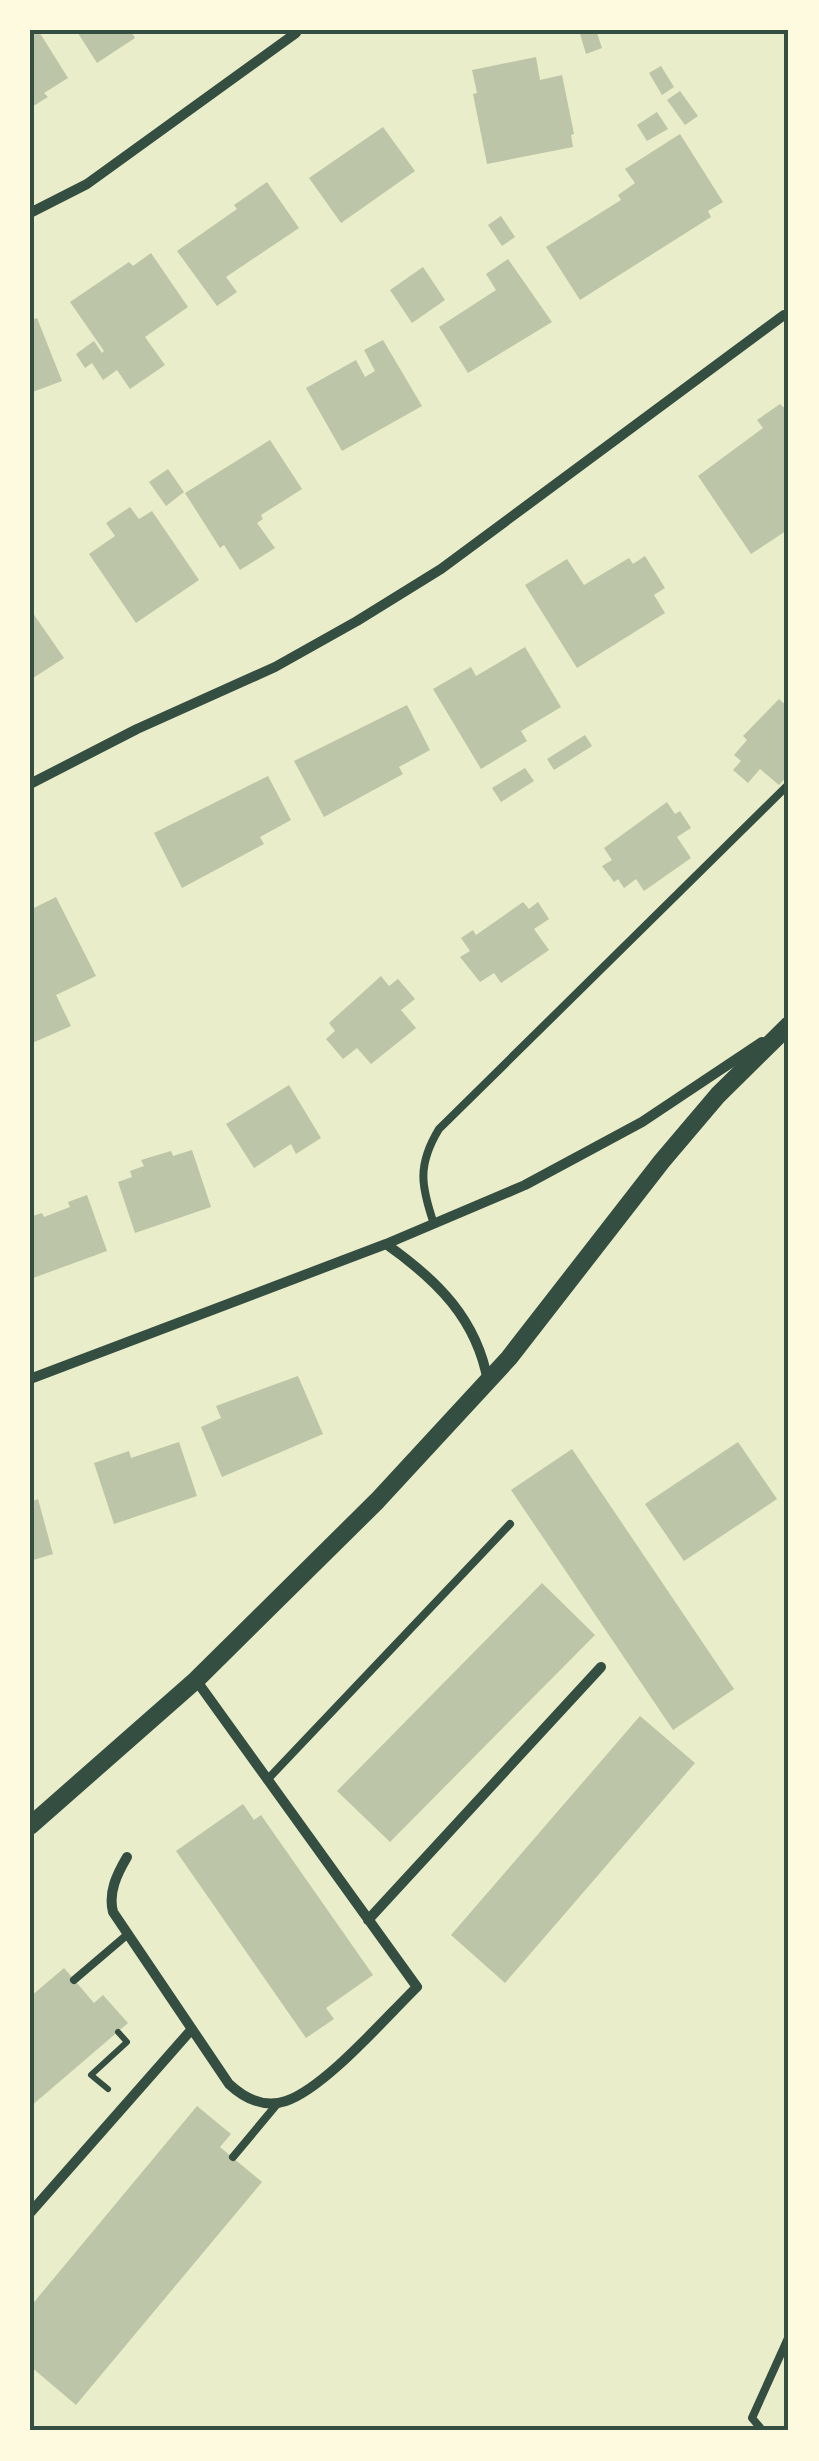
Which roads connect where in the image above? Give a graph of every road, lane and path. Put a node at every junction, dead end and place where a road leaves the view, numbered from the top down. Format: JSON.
{"nodes":[{"id":1,"x":295,"y":30,"type":"edge"},
{"id":2,"x":30,"y":213,"type":"edge"},
{"id":3,"x":784,"y":315,"type":"dead end"},
{"id":4,"x":30,"y":784,"type":"edge"},
{"id":5,"x":789,"y":784,"type":"edge"},
{"id":6,"x":789,"y":1024,"type":"edge"},
{"id":7,"x":434,"y":1224,"type":"junction"},
{"id":8,"x":386,"y":1244,"type":"junction"},
{"id":9,"x":30,"y":1379,"type":"edge"},
{"id":10,"x":488,"y":1382,"type":"junction"},
{"id":11,"x":510,"y":1524,"type":"dead end"},
{"id":12,"x":601,"y":1667,"type":"dead end"},
{"id":13,"x":196,"y":1680,"type":"junction"},
{"id":14,"x":268,"y":1780,"type":"junction"},
{"id":15,"x":30,"y":1826,"type":"edge"},
{"id":16,"x":128,"y":1857,"type":"dead end"},
{"id":17,"x":368,"y":1920,"type":"junction"},
{"id":18,"x":128,"y":1934,"type":"junction"},
{"id":19,"x":74,"y":1980,"type":"dead end"},
{"id":20,"x":192,"y":2029,"type":"junction"},
{"id":21,"x":118,"y":2032,"type":"dead end"},
{"id":22,"x":91,"y":2075,"type":"dead end"},
{"id":23,"x":278,"y":2103,"type":"junction"},
{"id":24,"x":233,"y":2158,"type":"dead end"},
{"id":25,"x":30,"y":2213,"type":"edge"},
{"id":26,"x":789,"y":2336,"type":"edge"},
{"id":27,"x":763,"y":2431,"type":"edge"}],
"edges":[{"from":1,"to":2,"type":"street"},
{"from":3,"to":4,"type":"street"},
{"from":5,"to":7,"type":"lane"},
{"from":6,"to":7,"type":"street"},
{"from":6,"to":10,"type":"street"},
{"from":7,"to":8,"type":"street"},
{"from":8,"to":9,"type":"street"},
{"from":8,"to":10,"type":"street"},
{"from":10,"to":13,"type":"street"},
{"from":11,"to":14,"type":"lane"},
{"from":12,"to":17,"type":"street"},
{"from":13,"to":14,"type":"street"},
{"from":13,"to":15,"type":"street"},
{"from":14,"to":17,"type":"street"},
{"from":16,"to":18,"type":"street"},
{"from":17,"to":23,"type":"street"},
{"from":18,"to":19,"type":"lane"},
{"from":18,"to":20,"type":"street"},
{"from":20,"to":23,"type":"street"},
{"from":20,"to":25,"type":"street"},
{"from":21,"to":22,"type":"path"},
{"from":23,"to":24,"type":"lane"},
{"from":26,"to":27,"type":"lane"}]}
